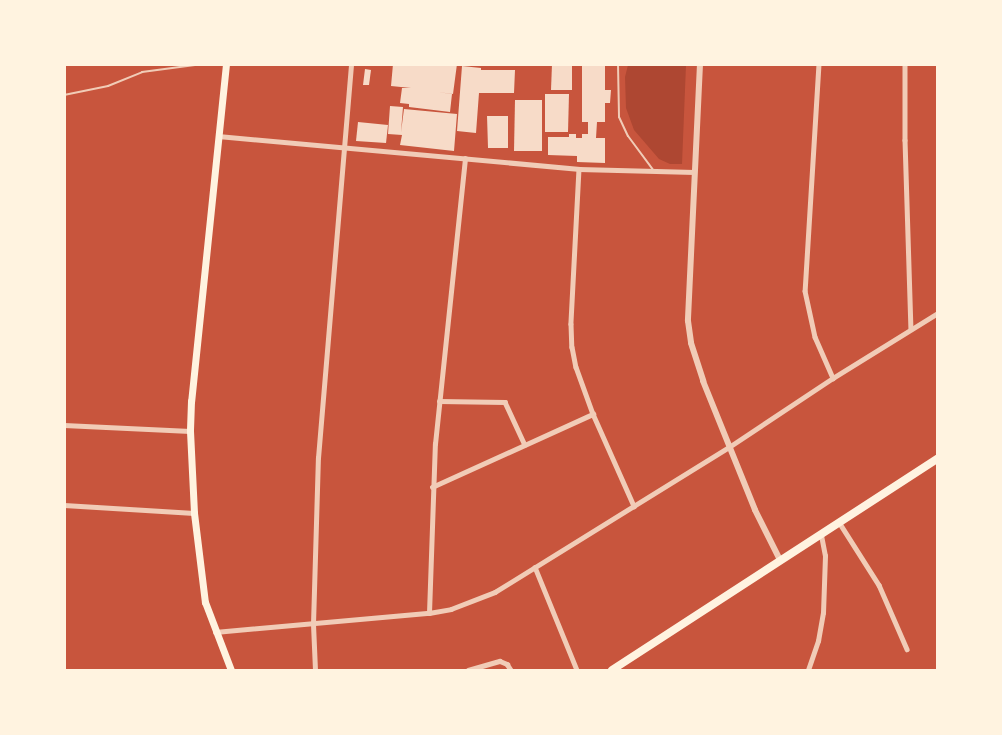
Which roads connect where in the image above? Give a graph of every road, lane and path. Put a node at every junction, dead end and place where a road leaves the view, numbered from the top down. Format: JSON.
{"nodes":[{"id":1,"x":202,"y":64,"type":"edge"},
{"id":2,"x":226,"y":64,"type":"edge"},
{"id":3,"x":351,"y":64,"type":"edge"},
{"id":4,"x":618,"y":64,"type":"edge"},
{"id":5,"x":700,"y":64,"type":"edge"},
{"id":6,"x":819,"y":64,"type":"edge"},
{"id":7,"x":905,"y":64,"type":"edge"},
{"id":8,"x":64,"y":95,"type":"edge"},
{"id":9,"x":218,"y":136,"type":"junction"},
{"id":10,"x":343,"y":147,"type":"junction"},
{"id":11,"x":465,"y":159,"type":"junction"},
{"id":12,"x":579,"y":169,"type":"junction"},
{"id":13,"x":654,"y":171,"type":"junction"},
{"id":14,"x":694,"y":172,"type":"junction"},
{"id":15,"x":938,"y":313,"type":"edge"},
{"id":16,"x":911,"y":328,"type":"junction"},
{"id":17,"x":833,"y":378,"type":"junction"},
{"id":18,"x":439,"y":401,"type":"junction"},
{"id":19,"x":593,"y":414,"type":"junction"},
{"id":20,"x":64,"y":425,"type":"edge"},
{"id":21,"x":190,"y":431,"type":"junction"},
{"id":22,"x":525,"y":445,"type":"junction"},
{"id":23,"x":729,"y":447,"type":"junction"},
{"id":24,"x":938,"y":458,"type":"edge"},
{"id":25,"x":432,"y":487,"type":"junction"},
{"id":26,"x":64,"y":505,"type":"edge"},
{"id":27,"x":634,"y":506,"type":"junction"},
{"id":28,"x":194,"y":513,"type":"junction"},
{"id":29,"x":839,"y":522,"type":"junction"},
{"id":30,"x":821,"y":534,"type":"junction"},
{"id":31,"x":780,"y":560,"type":"junction"},
{"id":32,"x":535,"y":567,"type":"junction"},
{"id":33,"x":429,"y":613,"type":"junction"},
{"id":34,"x":313,"y":624,"type":"junction"},
{"id":35,"x":214,"y":632,"type":"junction"},
{"id":36,"x":907,"y":649,"type":"dead end"},
{"id":37,"x":617,"y":669,"type":"edge"},
{"id":38,"x":231,"y":670,"type":"edge"},
{"id":39,"x":315,"y":670,"type":"edge"},
{"id":40,"x":468,"y":670,"type":"edge"},
{"id":41,"x":511,"y":670,"type":"edge"},
{"id":42,"x":577,"y":670,"type":"edge"},
{"id":43,"x":808,"y":670,"type":"edge"}],
"edges":[{"from":1,"to":8,"type":"lane"},
{"from":2,"to":9,"type":"main road"},
{"from":3,"to":10,"type":"street"},
{"from":4,"to":13,"type":"lane"},
{"from":5,"to":14,"type":"street"},
{"from":6,"to":17,"type":"street"},
{"from":7,"to":16,"type":"street"},
{"from":9,"to":10,"type":"street"},
{"from":9,"to":21,"type":"main road"},
{"from":10,"to":11,"type":"street"},
{"from":10,"to":34,"type":"street"},
{"from":11,"to":12,"type":"street"},
{"from":11,"to":18,"type":"street"},
{"from":12,"to":13,"type":"street"},
{"from":12,"to":19,"type":"street"},
{"from":13,"to":14,"type":"street"},
{"from":14,"to":23,"type":"street"},
{"from":15,"to":16,"type":"street"},
{"from":16,"to":17,"type":"street"},
{"from":17,"to":23,"type":"street"},
{"from":18,"to":22,"type":"street"},
{"from":18,"to":25,"type":"street"},
{"from":19,"to":22,"type":"street"},
{"from":19,"to":27,"type":"street"},
{"from":20,"to":21,"type":"street"},
{"from":21,"to":28,"type":"main road"},
{"from":22,"to":25,"type":"street"},
{"from":23,"to":27,"type":"street"},
{"from":23,"to":31,"type":"street"},
{"from":24,"to":29,"type":"main road"},
{"from":25,"to":33,"type":"street"},
{"from":26,"to":28,"type":"street"},
{"from":27,"to":32,"type":"street"},
{"from":28,"to":35,"type":"main road"},
{"from":29,"to":30,"type":"main road"},
{"from":29,"to":36,"type":"street"},
{"from":30,"to":31,"type":"main road"},
{"from":30,"to":43,"type":"street"},
{"from":31,"to":37,"type":"main road"},
{"from":32,"to":33,"type":"street"},
{"from":32,"to":42,"type":"street"},
{"from":33,"to":34,"type":"street"},
{"from":34,"to":35,"type":"street"},
{"from":34,"to":39,"type":"street"},
{"from":35,"to":38,"type":"main road"},
{"from":40,"to":41,"type":"street"}]}
